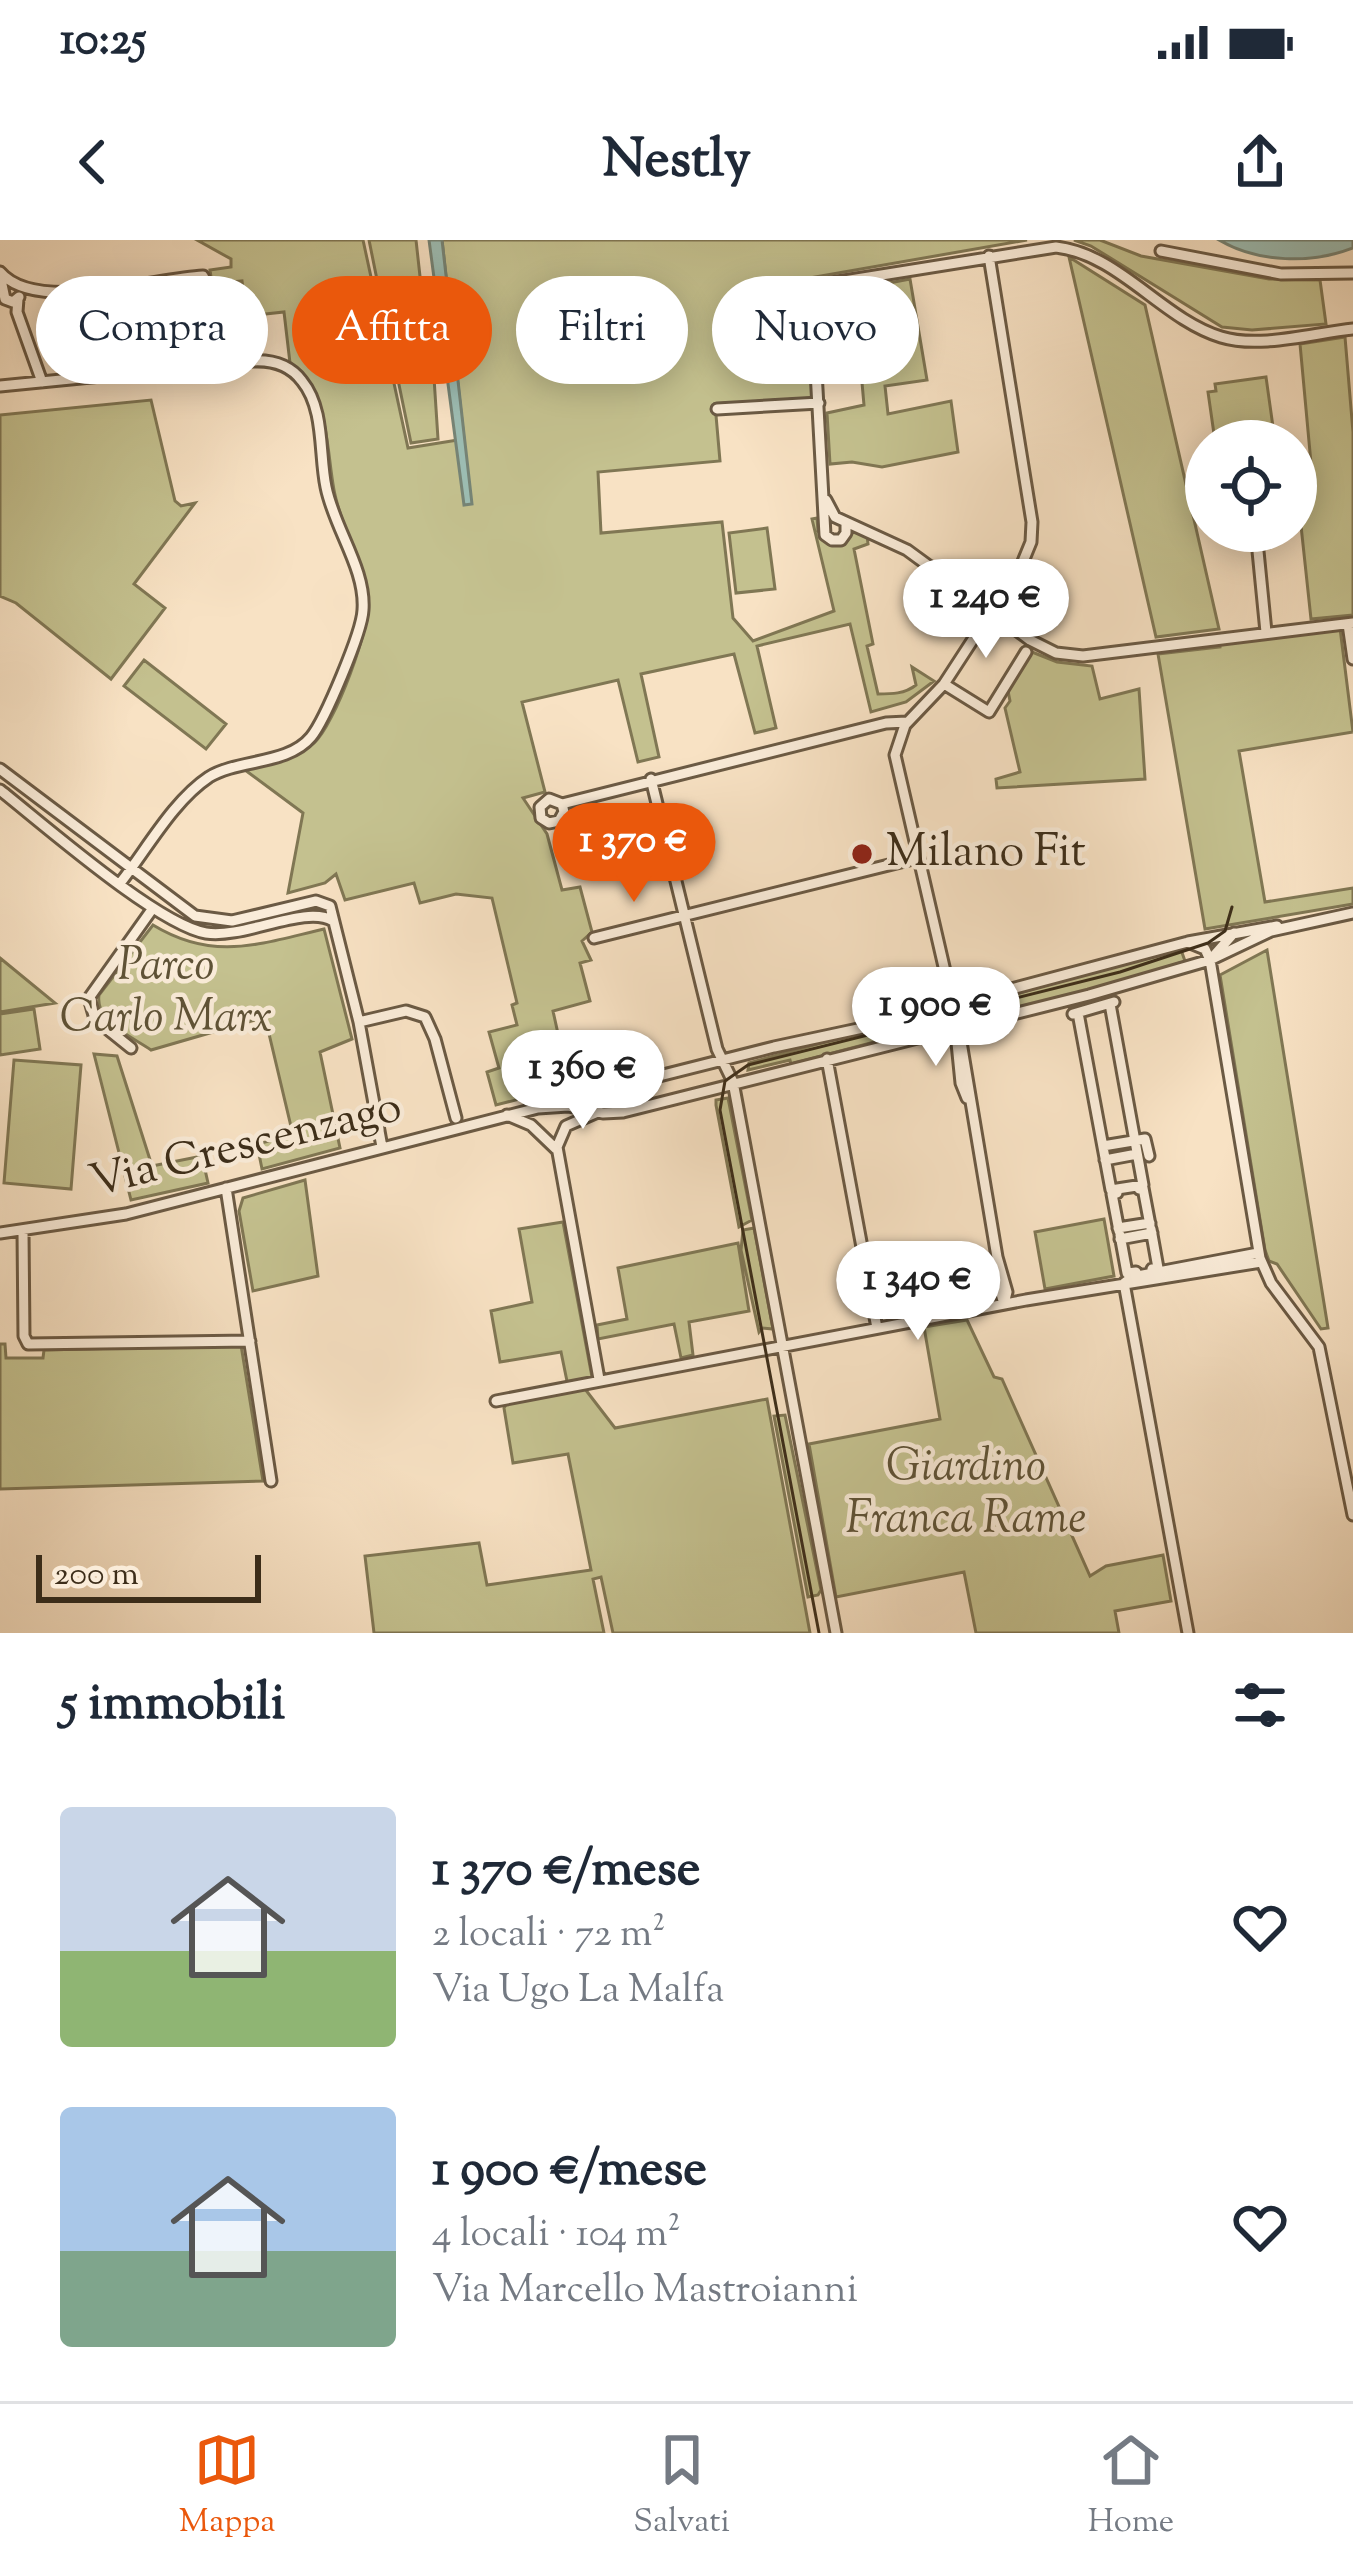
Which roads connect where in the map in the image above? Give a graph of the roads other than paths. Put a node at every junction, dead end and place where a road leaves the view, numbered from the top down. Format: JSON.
{"nodes":[{"id":1,"x":1161,"y":251,"type":"dead end"},
{"id":2,"x":989,"y":256,"type":"junction"},
{"id":3,"x":1353,"y":273,"type":"edge"},
{"id":4,"x":0,"y":274,"type":"edge"},
{"id":5,"x":9,"y":296,"type":"edge"},
{"id":6,"x":1353,"y":328,"type":"edge"},
{"id":7,"x":268,"y":362,"type":"edge"},
{"id":8,"x":36,"y":366,"type":"edge"},
{"id":9,"x":36,"y":383,"type":"edge"},
{"id":10,"x":0,"y":386,"type":"edge"},
{"id":11,"x":819,"y":403,"type":"junction"},
{"id":12,"x":717,"y":410,"type":"dead end"},
{"id":13,"x":831,"y":519,"type":"junction"},
{"id":14,"x":846,"y":524,"type":"junction"},
{"id":15,"x":1258,"y":552,"type":"edge"},
{"id":16,"x":991,"y":613,"type":"junction"},
{"id":17,"x":1350,"y":623,"type":"edge"},
{"id":18,"x":1265,"y":632,"type":"junction"},
{"id":19,"x":1026,"y":652,"type":"dead end"},
{"id":20,"x":1353,"y":659,"type":"edge"},
{"id":21,"x":944,"y":684,"type":"junction"},
{"id":22,"x":1000,"y":694,"type":"junction"},
{"id":23,"x":1010,"y":701,"type":"dead end"},
{"id":24,"x":908,"y":722,"type":"junction"},
{"id":25,"x":865,"y":730,"type":"junction"},
{"id":26,"x":899,"y":737,"type":"junction"},
{"id":27,"x":0,"y":770,"type":"edge"},
{"id":28,"x":651,"y":779,"type":"junction"},
{"id":29,"x":0,"y":790,"type":"edge"},
{"id":30,"x":562,"y":804,"type":"dead end"},
{"id":31,"x":916,"y":858,"type":"junction"},
{"id":32,"x":130,"y":870,"type":"junction"},
{"id":33,"x":121,"y":883,"type":"junction"},
{"id":34,"x":153,"y":908,"type":"junction"},
{"id":35,"x":323,"y":910,"type":"junction"},
{"id":36,"x":1353,"y":913,"type":"edge"},
{"id":37,"x":685,"y":915,"type":"junction"},
{"id":38,"x":1295,"y":925,"type":"junction"},
{"id":39,"x":336,"y":926,"type":"junction"},
{"id":40,"x":1236,"y":932,"type":"junction"},
{"id":41,"x":594,"y":938,"type":"dead end"},
{"id":42,"x":1188,"y":942,"type":"junction"},
{"id":43,"x":1210,"y":960,"type":"junction"},
{"id":44,"x":952,"y":1004,"type":"junction"},
{"id":45,"x":359,"y":1022,"type":"junction"},
{"id":46,"x":957,"y":1027,"type":"junction"},
{"id":47,"x":131,"y":1048,"type":"dead end"},
{"id":48,"x":827,"y":1059,"type":"junction"},
{"id":49,"x":722,"y":1061,"type":"junction"},
{"id":50,"x":734,"y":1082,"type":"junction"},
{"id":51,"x":614,"y":1087,"type":"junction"},
{"id":52,"x":538,"y":1108,"type":"junction"},
{"id":53,"x":598,"y":1112,"type":"junction"},
{"id":54,"x":623,"y":1112,"type":"junction"},
{"id":55,"x":507,"y":1115,"type":"junction"},
{"id":56,"x":456,"y":1118,"type":"dead end"},
{"id":57,"x":1135,"y":1140,"type":"junction"},
{"id":58,"x":1103,"y":1146,"type":"junction"},
{"id":59,"x":382,"y":1147,"type":"junction"},
{"id":60,"x":557,"y":1151,"type":"junction"},
{"id":61,"x":1143,"y":1155,"type":"junction"},
{"id":62,"x":1106,"y":1160,"type":"junction"},
{"id":63,"x":226,"y":1188,"type":"junction"},
{"id":64,"x":1150,"y":1227,"type":"junction"},
{"id":65,"x":23,"y":1232,"type":"junction"},
{"id":66,"x":0,"y":1233,"type":"edge"},
{"id":67,"x":1119,"y":1233,"type":"junction"},
{"id":68,"x":1260,"y":1258,"type":"junction"},
{"id":69,"x":1124,"y":1282,"type":"junction"},
{"id":70,"x":1004,"y":1304,"type":"junction"},
{"id":71,"x":877,"y":1328,"type":"junction"},
{"id":72,"x":250,"y":1341,"type":"junction"},
{"id":73,"x":782,"y":1345,"type":"junction"},
{"id":74,"x":599,"y":1379,"type":"junction"},
{"id":75,"x":496,"y":1401,"type":"dead end"},
{"id":76,"x":272,"y":1481,"type":"dead end"},
{"id":77,"x":1353,"y":1515,"type":"edge"},
{"id":78,"x":836,"y":1633,"type":"edge"},
{"id":79,"x":1188,"y":1633,"type":"edge"}],
"edges":[{"from":1,"to":3,"type":"street"},
{"from":2,"to":6,"type":"street"},
{"from":2,"to":11,"type":"street"},
{"from":2,"to":16,"type":"street"},
{"from":4,"to":5,"type":"street"},
{"from":5,"to":8,"type":"street"},
{"from":7,"to":32,"type":"street"},
{"from":9,"to":10,"type":"street"},
{"from":11,"to":12,"type":"street"},
{"from":11,"to":13,"type":"street"},
{"from":13,"to":14,"type":"street"},
{"from":13,"to":14,"type":"street"},
{"from":14,"to":16,"type":"street"},
{"from":15,"to":18,"type":"street"},
{"from":16,"to":18,"type":"street"},
{"from":16,"to":21,"type":"street"},
{"from":17,"to":18,"type":"street"},
{"from":17,"to":20,"type":"street"},
{"from":19,"to":22,"type":"street"},
{"from":21,"to":22,"type":"street"},
{"from":21,"to":24,"type":"street"},
{"from":22,"to":23,"type":"street"},
{"from":24,"to":25,"type":"street"},
{"from":24,"to":26,"type":"street"},
{"from":25,"to":26,"type":"street"},
{"from":25,"to":28,"type":"street"},
{"from":26,"to":31,"type":"street"},
{"from":27,"to":32,"type":"street"},
{"from":28,"to":30,"type":"street"},
{"from":28,"to":37,"type":"street"},
{"from":29,"to":33,"type":"street"},
{"from":31,"to":37,"type":"street"},
{"from":31,"to":44,"type":"street"},
{"from":32,"to":33,"type":"street"},
{"from":32,"to":35,"type":"street"},
{"from":33,"to":34,"type":"street"},
{"from":34,"to":35,"type":"street"},
{"from":34,"to":47,"type":"street"},
{"from":35,"to":39,"type":"street"},
{"from":35,"to":39,"type":"street"},
{"from":36,"to":38,"type":"street"},
{"from":37,"to":41,"type":"street"},
{"from":37,"to":49,"type":"street"},
{"from":38,"to":40,"type":"street"},
{"from":38,"to":43,"type":"street"},
{"from":39,"to":45,"type":"street"},
{"from":40,"to":42,"type":"street"},
{"from":40,"to":43,"type":"street"},
{"from":42,"to":43,"type":"street"},
{"from":42,"to":44,"type":"street"},
{"from":43,"to":46,"type":"street"},
{"from":43,"to":68,"type":"street"},
{"from":44,"to":46,"type":"street"},
{"from":44,"to":49,"type":"street"},
{"from":45,"to":56,"type":"street"},
{"from":45,"to":59,"type":"street"},
{"from":46,"to":48,"type":"street"},
{"from":46,"to":70,"type":"street"},
{"from":48,"to":50,"type":"street"},
{"from":48,"to":71,"type":"street"},
{"from":49,"to":50,"type":"street"},
{"from":49,"to":51,"type":"street"},
{"from":50,"to":54,"type":"street"},
{"from":50,"to":73,"type":"street"},
{"from":51,"to":52,"type":"street"},
{"from":51,"to":54,"type":"street"},
{"from":52,"to":53,"type":"street"},
{"from":52,"to":55,"type":"street","name":"Via Crescenzago"},
{"from":53,"to":54,"type":"street"},
{"from":53,"to":60,"type":"street"},
{"from":55,"to":59,"type":"street","name":"Via Crescenzago"},
{"from":55,"to":60,"type":"street"},
{"from":57,"to":58,"type":"street"},
{"from":57,"to":58,"type":"street"},
{"from":57,"to":61,"type":"street"},
{"from":58,"to":62,"type":"street"},
{"from":59,"to":63,"type":"street","name":"Via Crescenzago"},
{"from":60,"to":74,"type":"street"},
{"from":61,"to":62,"type":"street"},
{"from":61,"to":62,"type":"street"},
{"from":63,"to":65,"type":"street","name":"Via Crescenzago"},
{"from":63,"to":72,"type":"street"},
{"from":64,"to":67,"type":"street"},
{"from":64,"to":67,"type":"street"},
{"from":64,"to":67,"type":"street"},
{"from":65,"to":66,"type":"street","name":"Via Crescenzago"},
{"from":65,"to":72,"type":"street"},
{"from":68,"to":69,"type":"street"},
{"from":68,"to":77,"type":"street"},
{"from":69,"to":70,"type":"street"},
{"from":69,"to":79,"type":"street"},
{"from":70,"to":71,"type":"street"},
{"from":71,"to":73,"type":"street"},
{"from":72,"to":76,"type":"street"},
{"from":73,"to":74,"type":"street"},
{"from":73,"to":78,"type":"street"},
{"from":74,"to":75,"type":"street"}]}
